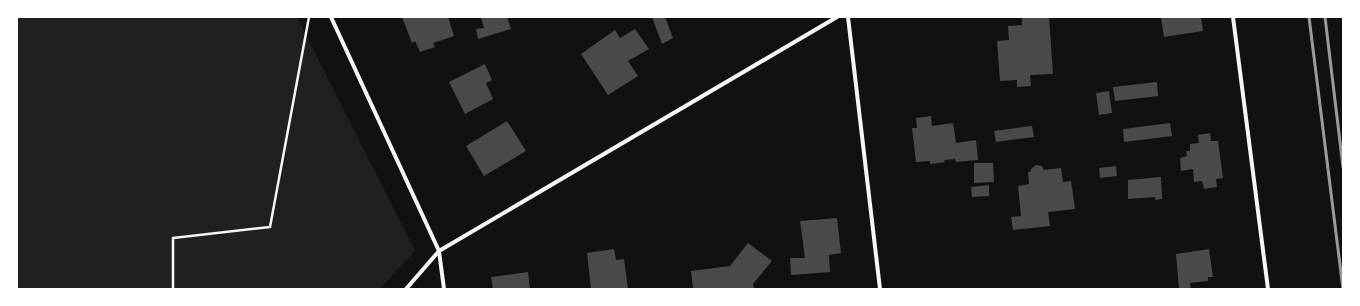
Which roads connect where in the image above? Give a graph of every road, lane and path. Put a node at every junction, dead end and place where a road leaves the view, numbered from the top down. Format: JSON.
{"nodes":[{"id":1,"x":309,"y":17,"type":"edge"},
{"id":2,"x":331,"y":17,"type":"edge"},
{"id":3,"x":837,"y":17,"type":"edge"},
{"id":4,"x":848,"y":17,"type":"edge"},
{"id":5,"x":1233,"y":17,"type":"edge"},
{"id":6,"x":439,"y":251,"type":"junction"},
{"id":7,"x":173,"y":289,"type":"edge"},
{"id":8,"x":406,"y":289,"type":"edge"},
{"id":9,"x":444,"y":289,"type":"edge"},
{"id":10,"x":880,"y":289,"type":"edge"},
{"id":11,"x":1268,"y":289,"type":"edge"}],
"edges":[{"from":1,"to":7,"type":"path"},
{"from":2,"to":6,"type":"street"},
{"from":3,"to":6,"type":"street"},
{"from":4,"to":10,"type":"street"},
{"from":5,"to":11,"type":"street"},
{"from":6,"to":8,"type":"street"},
{"from":6,"to":9,"type":"street"}]}
